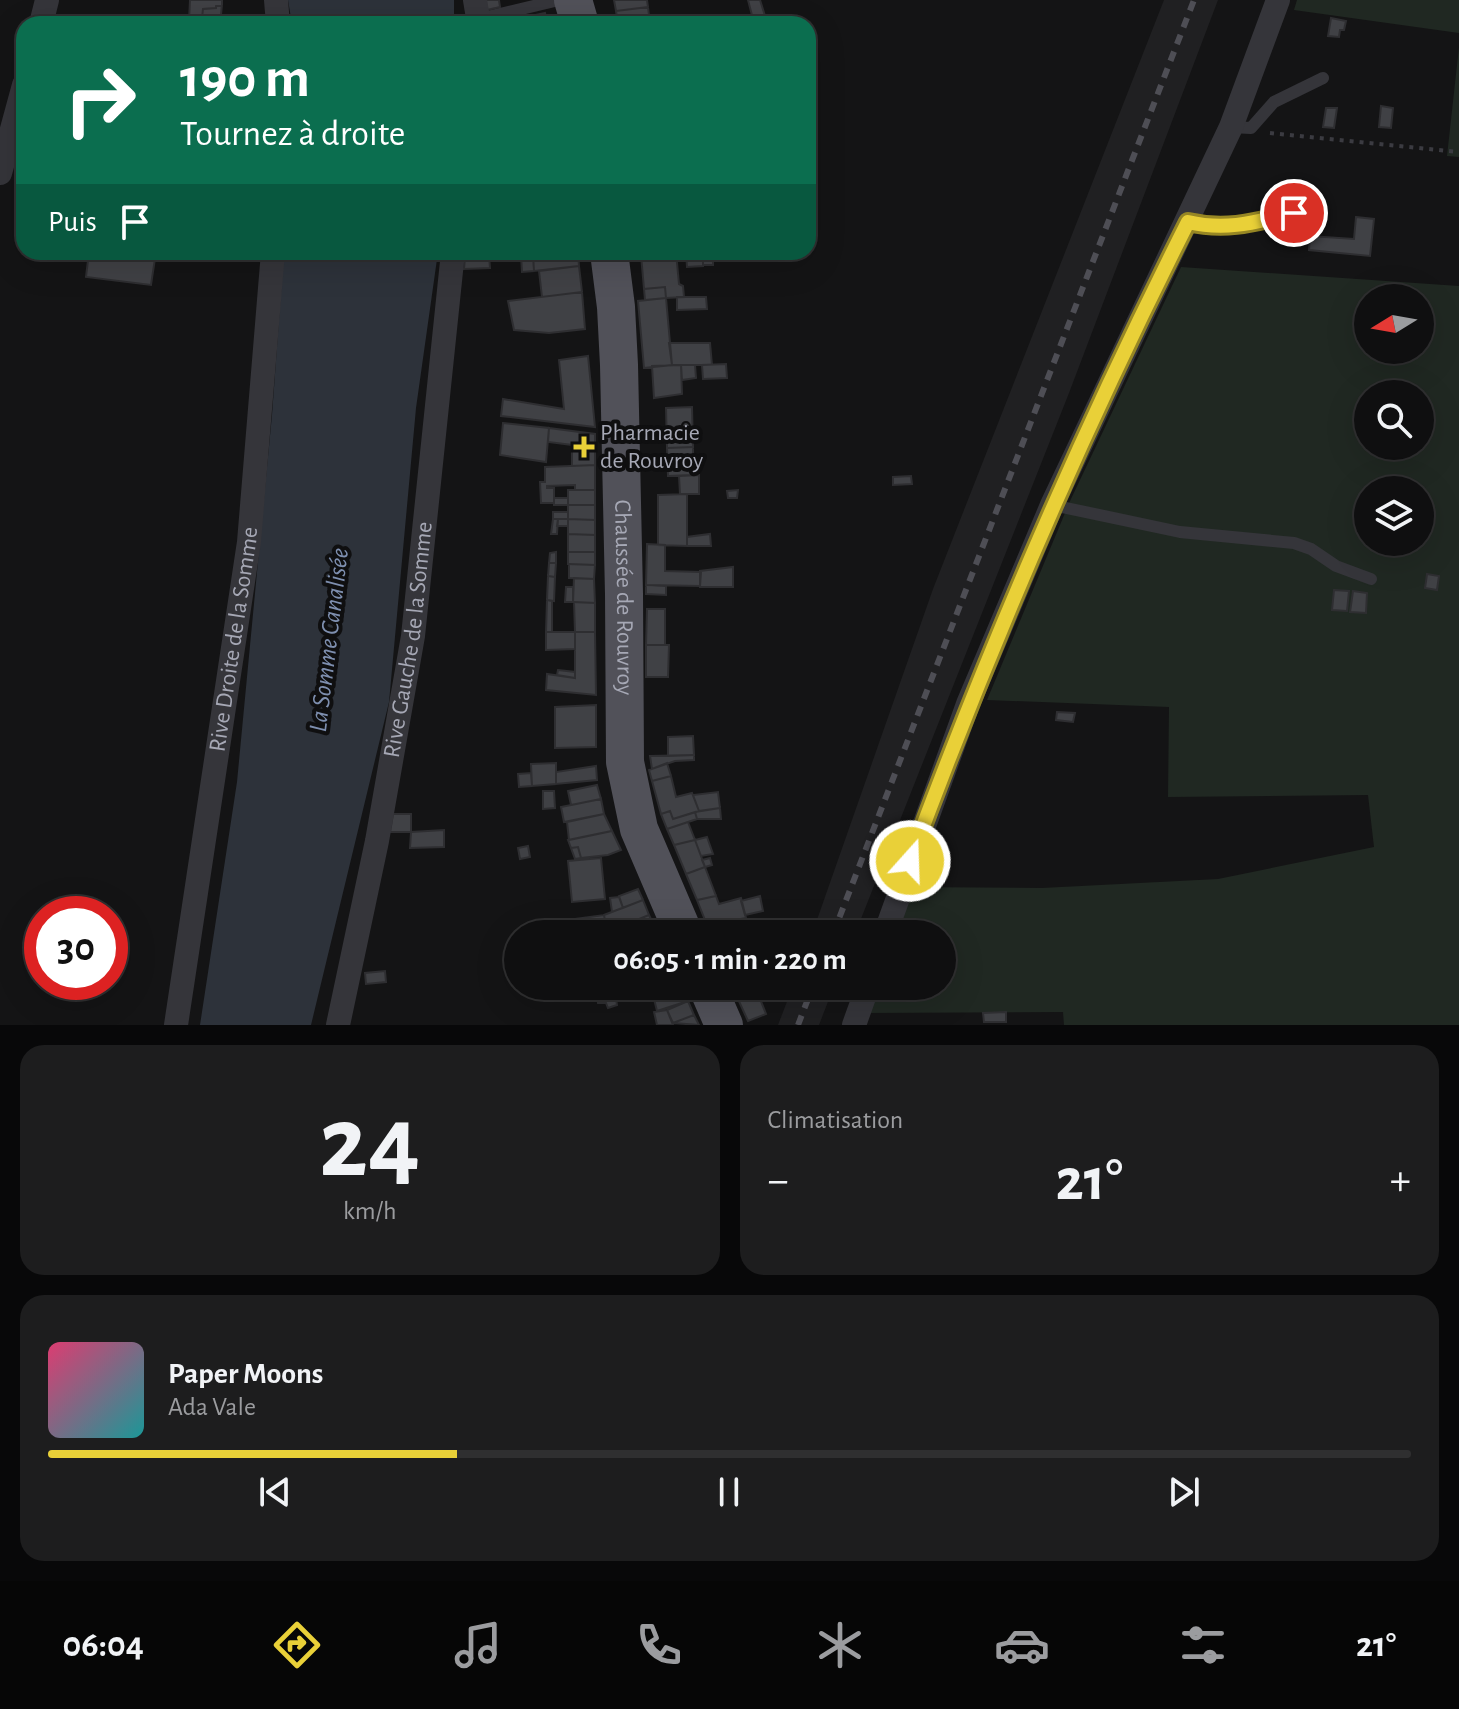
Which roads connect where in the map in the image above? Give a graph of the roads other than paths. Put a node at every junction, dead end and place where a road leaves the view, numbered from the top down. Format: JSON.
{"nodes":[{"id":1,"x":559,"y":0,"type":"edge"},
{"id":2,"x":1278,"y":0,"type":"edge"},
{"id":3,"x":477,"y":14,"type":"edge"},
{"id":4,"x":1323,"y":78,"type":"dead end"},
{"id":5,"x":16,"y":114,"type":"edge"},
{"id":6,"x":1241,"y":128,"type":"junction"},
{"id":7,"x":0,"y":173,"type":"edge"},
{"id":8,"x":1294,"y":213,"type":"dead end"},
{"id":9,"x":1188,"y":222,"type":"junction"},
{"id":10,"x":272,"y":260,"type":"edge"},
{"id":11,"x":452,"y":260,"type":"edge"},
{"id":12,"x":610,"y":260,"type":"edge"},
{"id":13,"x":1052,"y":505,"type":"junction"},
{"id":14,"x":1371,"y":579,"type":"dead end"},
{"id":15,"x":678,"y":920,"type":"edge"},
{"id":16,"x":890,"y":920,"type":"edge"},
{"id":17,"x":713,"y":1000,"type":"edge"},
{"id":18,"x":863,"y":1000,"type":"edge"},
{"id":19,"x":176,"y":1025,"type":"edge"},
{"id":20,"x":338,"y":1025,"type":"edge"},
{"id":21,"x":724,"y":1025,"type":"edge"},
{"id":22,"x":854,"y":1025,"type":"edge"}],
"edges":[{"from":1,"to":3,"type":"lane"},
{"from":2,"to":6,"type":"street"},
{"from":4,"to":6,"type":"lane"},
{"from":5,"to":7,"type":"street"},
{"from":6,"to":9,"type":"street"},
{"from":8,"to":9,"type":"lane"},
{"from":9,"to":13,"type":"street"},
{"from":10,"to":19,"type":"street","name":"Rive Droite de la Somme"},
{"from":11,"to":20,"type":"street","name":"Rive Gauche de la Somme"},
{"from":12,"to":15,"type":"main road","name":"Chaussée de Rouvroy"},
{"from":13,"to":14,"type":"lane"},
{"from":13,"to":16,"type":"street"},
{"from":17,"to":21,"type":"main road"},
{"from":18,"to":22,"type":"street"}]}
